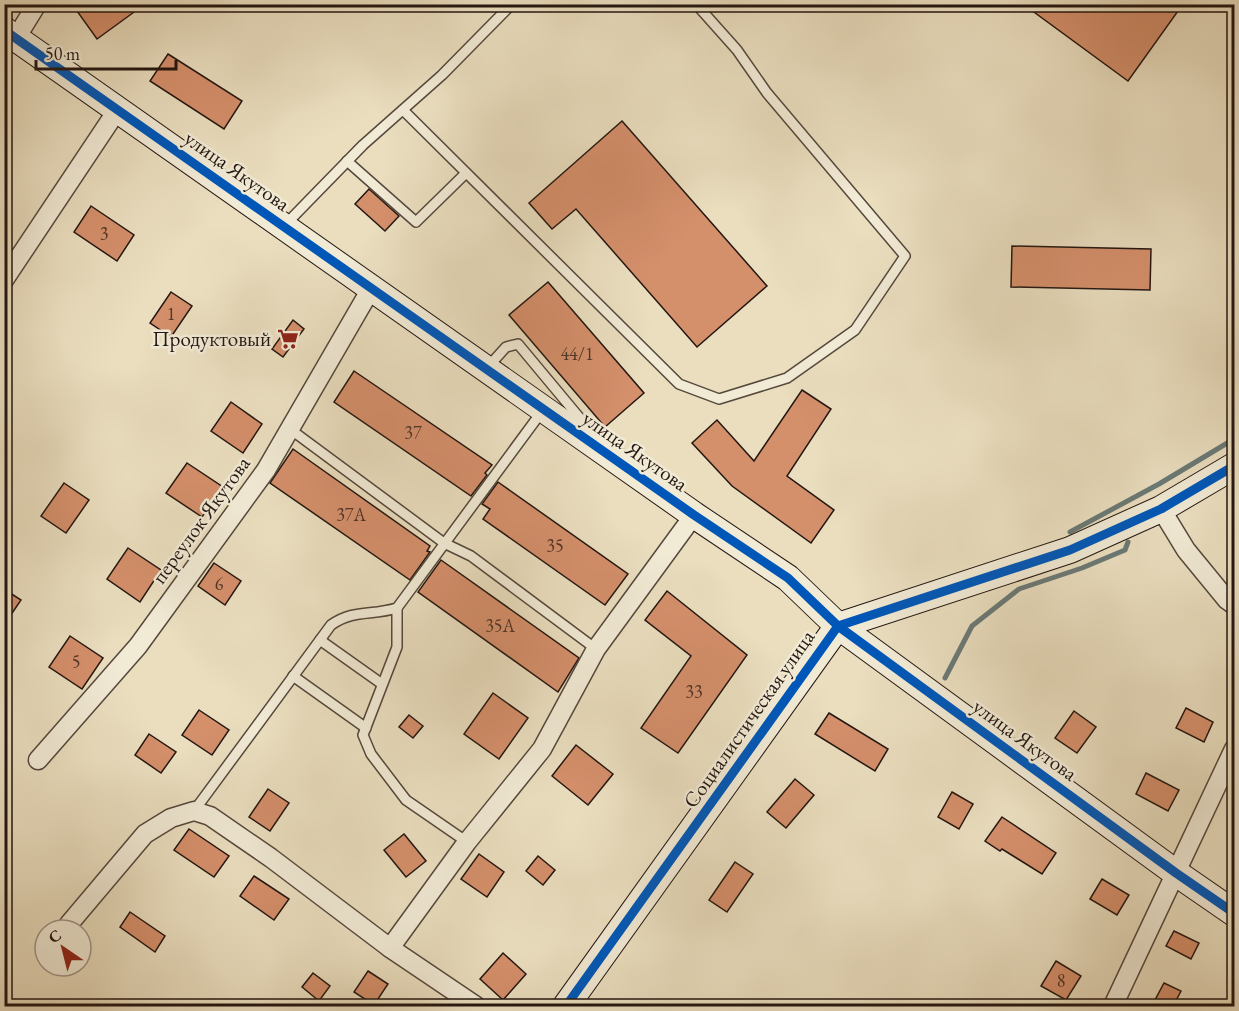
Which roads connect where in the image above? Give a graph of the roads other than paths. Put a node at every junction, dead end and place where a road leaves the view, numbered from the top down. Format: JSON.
{"nodes":[{"id":1,"x":37,"y":4,"type":"edge"},
{"id":2,"x":512,"y":4,"type":"edge"},
{"id":3,"x":696,"y":4,"type":"edge"},
{"id":4,"x":10,"y":34,"type":"edge"},
{"id":5,"x":118,"y":109,"type":"junction"},
{"id":6,"x":403,"y":110,"type":"junction"},
{"id":7,"x":347,"y":161,"type":"junction"},
{"id":8,"x":466,"y":173,"type":"junction"},
{"id":9,"x":284,"y":226,"type":"junction"},
{"id":10,"x":4,"y":280,"type":"edge"},
{"id":11,"x":372,"y":287,"type":"junction"},
{"id":12,"x":486,"y":368,"type":"junction"},
{"id":13,"x":544,"y":408,"type":"junction"},
{"id":14,"x":290,"y":429,"type":"junction"},
{"id":15,"x":610,"y":455,"type":"junction"},
{"id":16,"x":1234,"y":466,"type":"edge"},
{"id":17,"x":1161,"y":509,"type":"junction"},
{"id":18,"x":694,"y":515,"type":"junction"},
{"id":19,"x":444,"y":543,"type":"junction"},
{"id":20,"x":1234,"y":605,"type":"edge"},
{"id":21,"x":397,"y":608,"type":"junction"},
{"id":22,"x":838,"y":626,"type":"junction"},
{"id":23,"x":320,"y":640,"type":"junction"},
{"id":24,"x":596,"y":649,"type":"junction"},
{"id":25,"x":293,"y":676,"type":"junction"},
{"id":26,"x":382,"y":684,"type":"junction"},
{"id":27,"x":366,"y":728,"type":"junction"},
{"id":28,"x":1234,"y":749,"type":"edge"},
{"id":29,"x":38,"y":760,"type":"dead end"},
{"id":30,"x":194,"y":811,"type":"junction"},
{"id":31,"x":468,"y":842,"type":"junction"},
{"id":32,"x":1176,"y":873,"type":"junction"},
{"id":33,"x":1234,"y":913,"type":"edge"},
{"id":34,"x":74,"y":918,"type":"edge"},
{"id":35,"x":390,"y":948,"type":"junction"},
{"id":36,"x":476,"y":1006,"type":"edge"},
{"id":37,"x":566,"y":1006,"type":"edge"},
{"id":38,"x":1113,"y":1006,"type":"edge"}],
"edges":[{"from":1,"to":4,"type":"street"},
{"from":2,"to":6,"type":"lane"},
{"from":3,"to":8,"type":"lane"},
{"from":4,"to":5,"type":"street","name":"улица Якутова"},
{"from":5,"to":9,"type":"street","name":"улица Якутова"},
{"from":5,"to":10,"type":"street"},
{"from":6,"to":7,"type":"lane"},
{"from":6,"to":8,"type":"lane"},
{"from":7,"to":8,"type":"lane"},
{"from":7,"to":9,"type":"lane"},
{"from":9,"to":11,"type":"street","name":"улица Якутова"},
{"from":11,"to":12,"type":"street","name":"улица Якутова"},
{"from":11,"to":14,"type":"street","name":"переулок Якутова"},
{"from":12,"to":13,"type":"street","name":"улица Якутова"},
{"from":12,"to":15,"type":"lane"},
{"from":13,"to":15,"type":"street","name":"улица Якутова"},
{"from":13,"to":19,"type":"lane"},
{"from":14,"to":19,"type":"lane"},
{"from":14,"to":29,"type":"street","name":"переулок Якутова"},
{"from":15,"to":18,"type":"street","name":"улица Якутова"},
{"from":16,"to":17,"type":"street","name":"Социалистическая улица"},
{"from":17,"to":20,"type":"street"},
{"from":17,"to":22,"type":"street","name":"Социалистическая улица"},
{"from":18,"to":22,"type":"street","name":"улица Якутова"},
{"from":18,"to":24,"type":"street"},
{"from":19,"to":21,"type":"lane"},
{"from":19,"to":24,"type":"lane"},
{"from":21,"to":23,"type":"lane"},
{"from":21,"to":26,"type":"lane"},
{"from":22,"to":32,"type":"street","name":"улица Якутова"},
{"from":22,"to":37,"type":"street","name":"Социалистическая улица"},
{"from":23,"to":25,"type":"lane"},
{"from":23,"to":26,"type":"lane"},
{"from":24,"to":31,"type":"street"},
{"from":25,"to":27,"type":"lane"},
{"from":25,"to":30,"type":"lane"},
{"from":26,"to":27,"type":"lane"},
{"from":27,"to":31,"type":"lane"},
{"from":28,"to":32,"type":"street"},
{"from":30,"to":34,"type":"street"},
{"from":30,"to":35,"type":"street"},
{"from":31,"to":35,"type":"street"},
{"from":32,"to":33,"type":"street","name":"улица Якутова"},
{"from":32,"to":38,"type":"street"},
{"from":35,"to":36,"type":"street"}]}
